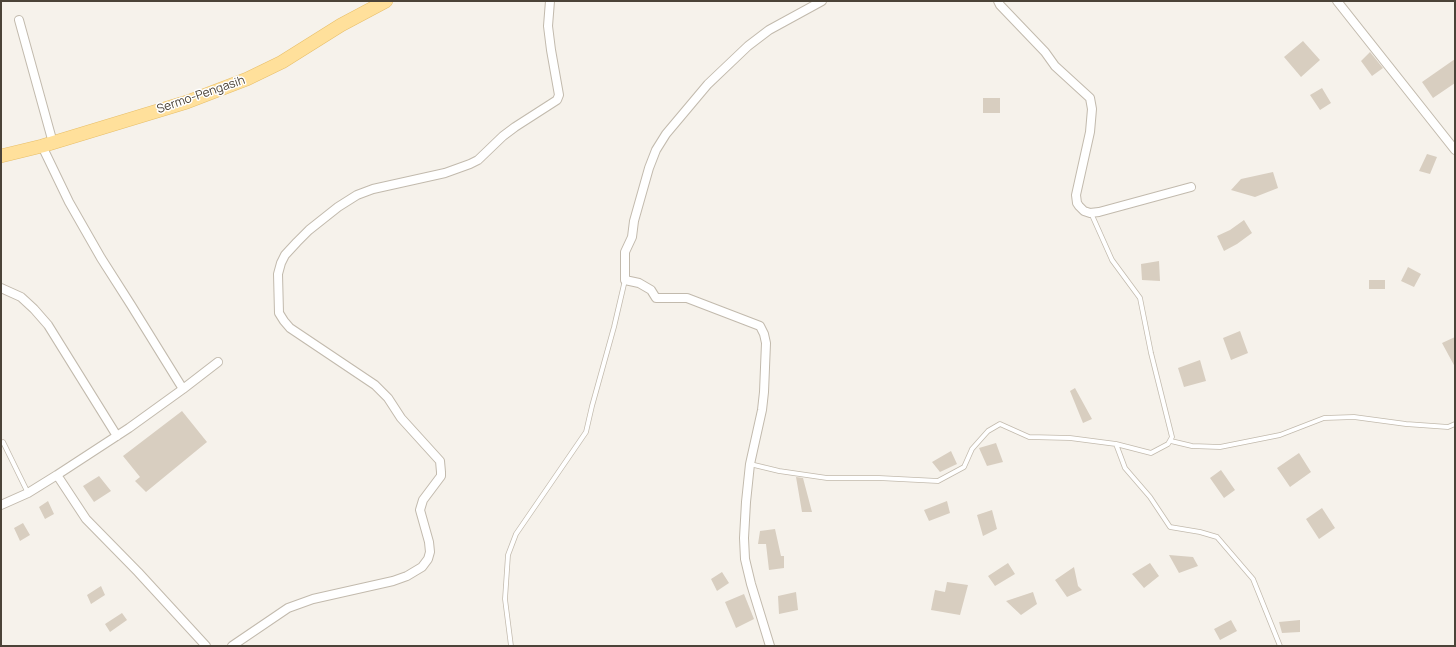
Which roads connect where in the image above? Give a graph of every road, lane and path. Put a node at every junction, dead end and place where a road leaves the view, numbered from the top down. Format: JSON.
{"nodes":[{"id":1,"x":386,"y":1,"type":"edge"},
{"id":2,"x":550,"y":1,"type":"edge"},
{"id":3,"x":822,"y":1,"type":"edge"},
{"id":4,"x":998,"y":1,"type":"edge"},
{"id":5,"x":1337,"y":1,"type":"edge"},
{"id":6,"x":19,"y":20,"type":"dead end"},
{"id":7,"x":48,"y":144,"type":"junction"},
{"id":8,"x":1455,"y":150,"type":"edge"},
{"id":9,"x":1,"y":156,"type":"edge"},
{"id":10,"x":1191,"y":187,"type":"dead end"},
{"id":11,"x":1090,"y":213,"type":"junction"},
{"id":12,"x":625,"y":280,"type":"junction"},
{"id":13,"x":1,"y":288,"type":"edge"},
{"id":14,"x":218,"y":362,"type":"dead end"},
{"id":15,"x":183,"y":389,"type":"junction"},
{"id":16,"x":1455,"y":424,"type":"edge"},
{"id":17,"x":117,"y":436,"type":"junction"},
{"id":18,"x":1171,"y":441,"type":"junction"},
{"id":19,"x":3,"y":442,"type":"dead end"},
{"id":20,"x":1116,"y":444,"type":"junction"},
{"id":21,"x":750,"y":464,"type":"junction"},
{"id":22,"x":58,"y":475,"type":"junction"},
{"id":23,"x":28,"y":493,"type":"junction"},
{"id":24,"x":1,"y":505,"type":"edge"},
{"id":25,"x":206,"y":646,"type":"edge"},
{"id":26,"x":232,"y":646,"type":"edge"},
{"id":27,"x":511,"y":646,"type":"edge"},
{"id":28,"x":770,"y":646,"type":"edge"},
{"id":29,"x":1280,"y":646,"type":"edge"}],
"edges":[{"from":1,"to":7,"type":"main road","name":"Sermo-Pengasih"},
{"from":2,"to":26,"type":"street"},
{"from":3,"to":12,"type":"street"},
{"from":4,"to":11,"type":"street"},
{"from":5,"to":8,"type":"street"},
{"from":6,"to":7,"type":"street"},
{"from":7,"to":9,"type":"main road","name":"Sermo-Pengasih"},
{"from":7,"to":15,"type":"street"},
{"from":10,"to":11,"type":"street"},
{"from":11,"to":18,"type":"lane"},
{"from":12,"to":21,"type":"street"},
{"from":12,"to":27,"type":"lane"},
{"from":13,"to":17,"type":"street"},
{"from":14,"to":15,"type":"street"},
{"from":15,"to":17,"type":"street"},
{"from":16,"to":18,"type":"lane"},
{"from":17,"to":22,"type":"street"},
{"from":18,"to":20,"type":"lane"},
{"from":19,"to":23,"type":"lane"},
{"from":20,"to":21,"type":"lane"},
{"from":20,"to":29,"type":"lane"},
{"from":21,"to":28,"type":"street"},
{"from":22,"to":23,"type":"street"},
{"from":22,"to":25,"type":"street"},
{"from":23,"to":24,"type":"street"}]}
